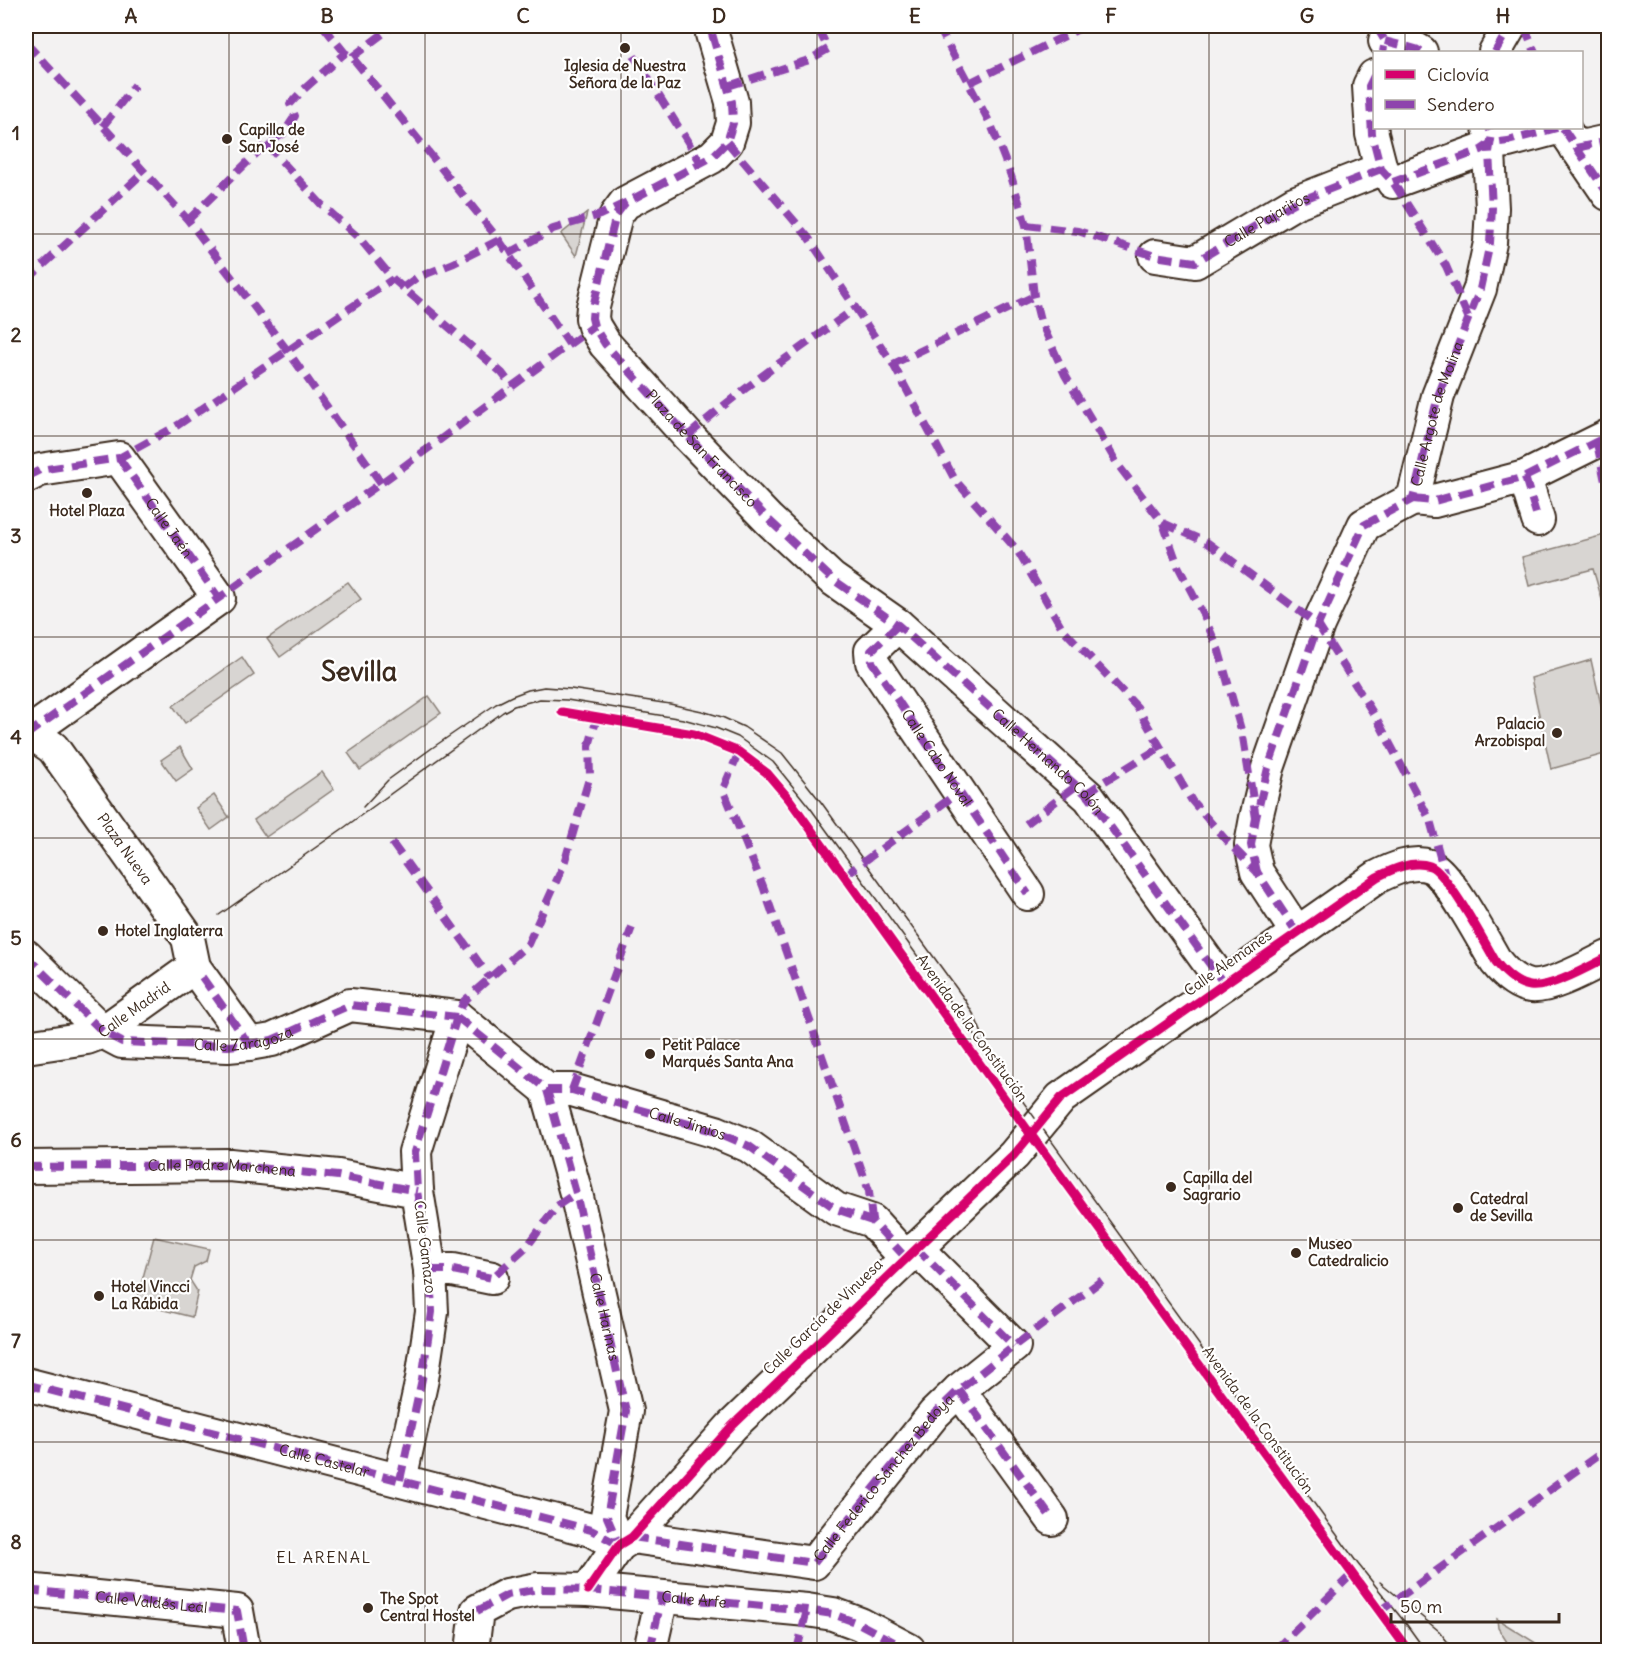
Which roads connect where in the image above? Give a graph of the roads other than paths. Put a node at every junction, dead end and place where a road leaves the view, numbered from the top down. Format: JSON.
{"nodes":[{"id":1,"x":712,"y":26,"type":"edge"},
{"id":2,"x":1510,"y":26,"type":"edge"},
{"id":3,"x":1381,"y":40,"type":"edge"},
{"id":4,"x":1419,"y":51,"type":"edge"},
{"id":5,"x":1496,"y":51,"type":"edge"},
{"id":6,"x":1372,"y":81,"type":"edge"},
{"id":7,"x":1565,"y":134,"type":"edge"},
{"id":8,"x":1490,"y":135,"type":"edge"},
{"id":9,"x":1608,"y":141,"type":"edge"},
{"id":10,"x":1387,"y":175,"type":"junction"},
{"id":11,"x":1608,"y":194,"type":"edge"},
{"id":12,"x":1155,"y":256,"type":"dead end"},
{"id":13,"x":1608,"y":436,"type":"edge"},
{"id":14,"x":26,"y":477,"type":"edge"},
{"id":15,"x":1525,"y":477,"type":"junction"},
{"id":16,"x":1413,"y":499,"type":"junction"},
{"id":17,"x":1538,"y":520,"type":"dead end"},
{"id":18,"x":831,"y":578,"type":"joint"},
{"id":19,"x":219,"y":598,"type":"joint"},
{"id":20,"x":898,"y":624,"type":"junction"},
{"id":21,"x":27,"y":731,"type":"edge"},
{"id":22,"x":1028,"y":894,"type":"dead end"},
{"id":23,"x":1298,"y":933,"type":"junction"},
{"id":24,"x":26,"y":956,"type":"edge"},
{"id":25,"x":1608,"y":957,"type":"edge"},
{"id":26,"x":198,"y":972,"type":"junction"},
{"id":27,"x":1224,"y":984,"type":"junction"},
{"id":28,"x":458,"y":1017,"type":"junction"},
{"id":29,"x":103,"y":1032,"type":"junction"},
{"id":30,"x":249,"y":1044,"type":"junction"},
{"id":31,"x":26,"y":1047,"type":"edge"},
{"id":32,"x":547,"y":1090,"type":"junction"},
{"id":33,"x":1039,"y":1125,"type":"joint"},
{"id":34,"x":26,"y":1167,"type":"edge"},
{"id":35,"x":417,"y":1191,"type":"junction"},
{"id":36,"x":911,"y":1253,"type":"junction"},
{"id":37,"x":430,"y":1270,"type":"junction"},
{"id":38,"x":492,"y":1278,"type":"dead end"},
{"id":39,"x":1014,"y":1346,"type":"joint"},
{"id":40,"x":26,"y":1384,"type":"edge"},
{"id":41,"x":959,"y":1390,"type":"junction"},
{"id":42,"x":400,"y":1480,"type":"junction"},
{"id":43,"x":1052,"y":1519,"type":"dead end"},
{"id":44,"x":626,"y":1541,"type":"junction"},
{"id":45,"x":26,"y":1590,"type":"edge"},
{"id":46,"x":588,"y":1590,"type":"junction"},
{"id":47,"x":662,"y":1597,"type":"junction"},
{"id":48,"x":465,"y":1649,"type":"edge"},
{"id":49,"x":244,"y":1650,"type":"edge"},
{"id":50,"x":650,"y":1650,"type":"edge"},
{"id":51,"x":909,"y":1650,"type":"edge"}],
"edges":[{"from":1,"to":18,"type":"street","name":"Plaza de San Francisco"},
{"from":2,"to":5,"type":"street"},
{"from":3,"to":4,"type":"street"},
{"from":6,"to":10,"type":"street"},
{"from":7,"to":8,"type":"street","name":"Calle Pajaritos"},
{"from":7,"to":9,"type":"street","name":"Calle Pajaritos"},
{"from":7,"to":11,"type":"street"},
{"from":8,"to":10,"type":"street","name":"Calle Pajaritos"},
{"from":8,"to":16,"type":"street","name":"Calle Argote de Molina"},
{"from":10,"to":12,"type":"street","name":"Calle Pajaritos"},
{"from":13,"to":15,"type":"street"},
{"from":14,"to":19,"type":"street","name":"Calle Jaén"},
{"from":15,"to":16,"type":"street"},
{"from":15,"to":17,"type":"street"},
{"from":16,"to":23,"type":"street","name":"Calle Argote de Molina"},
{"from":18,"to":20,"type":"street","name":"Calle Hernando Colón"},
{"from":19,"to":21,"type":"street","name":"Plaza Nueva"},
{"from":20,"to":22,"type":"street","name":"Calle Cabo Noval"},
{"from":20,"to":27,"type":"street","name":"Calle Hernando Colón"},
{"from":21,"to":26,"type":"street","name":"Plaza Nueva"},
{"from":23,"to":25,"type":"street","name":"Calle Alemanes"},
{"from":23,"to":27,"type":"street","name":"Calle Alemanes"},
{"from":24,"to":29,"type":"street","name":"Calle Madrid"},
{"from":26,"to":29,"type":"street","name":"Calle Madrid"},
{"from":26,"to":30,"type":"street"},
{"from":27,"to":33,"type":"street","name":"Calle Alemanes"},
{"from":28,"to":30,"type":"street","name":"Calle Zaragoza"},
{"from":28,"to":32,"type":"street"},
{"from":28,"to":35,"type":"street","name":"Calle Gamazo"},
{"from":29,"to":30,"type":"street","name":"Calle Zaragoza"},
{"from":29,"to":31,"type":"street"},
{"from":32,"to":36,"type":"street","name":"Calle Jimios"},
{"from":32,"to":44,"type":"street","name":"Calle Harinas"},
{"from":33,"to":36,"type":"street","name":"Calle García de Vinuesa"},
{"from":34,"to":35,"type":"street","name":"Calle Padre Marchena"},
{"from":35,"to":37,"type":"street","name":"Calle Gamazo"},
{"from":36,"to":39,"type":"street","name":"Calle Jimios"},
{"from":36,"to":44,"type":"street","name":"Calle García de Vinuesa"},
{"from":37,"to":38,"type":"street"},
{"from":37,"to":42,"type":"street","name":"Calle Gamazo"},
{"from":39,"to":41,"type":"street","name":"Calle Federico Sánchez Bedoya"},
{"from":40,"to":42,"type":"street","name":"Calle Castelar"},
{"from":41,"to":43,"type":"street"},
{"from":41,"to":44,"type":"street","name":"Calle Federico Sánchez Bedoya"},
{"from":42,"to":44,"type":"street","name":"Calle Castelar"},
{"from":44,"to":46,"type":"street","name":"Calle García de Vinuesa"},
{"from":45,"to":49,"type":"street","name":"Calle Valdés Leal"},
{"from":46,"to":47,"type":"street","name":"Calle Arfe"},
{"from":46,"to":48,"type":"street","name":"Calle Arfe"},
{"from":47,"to":50,"type":"street"},
{"from":47,"to":51,"type":"street","name":"Calle Arfe"}]}
